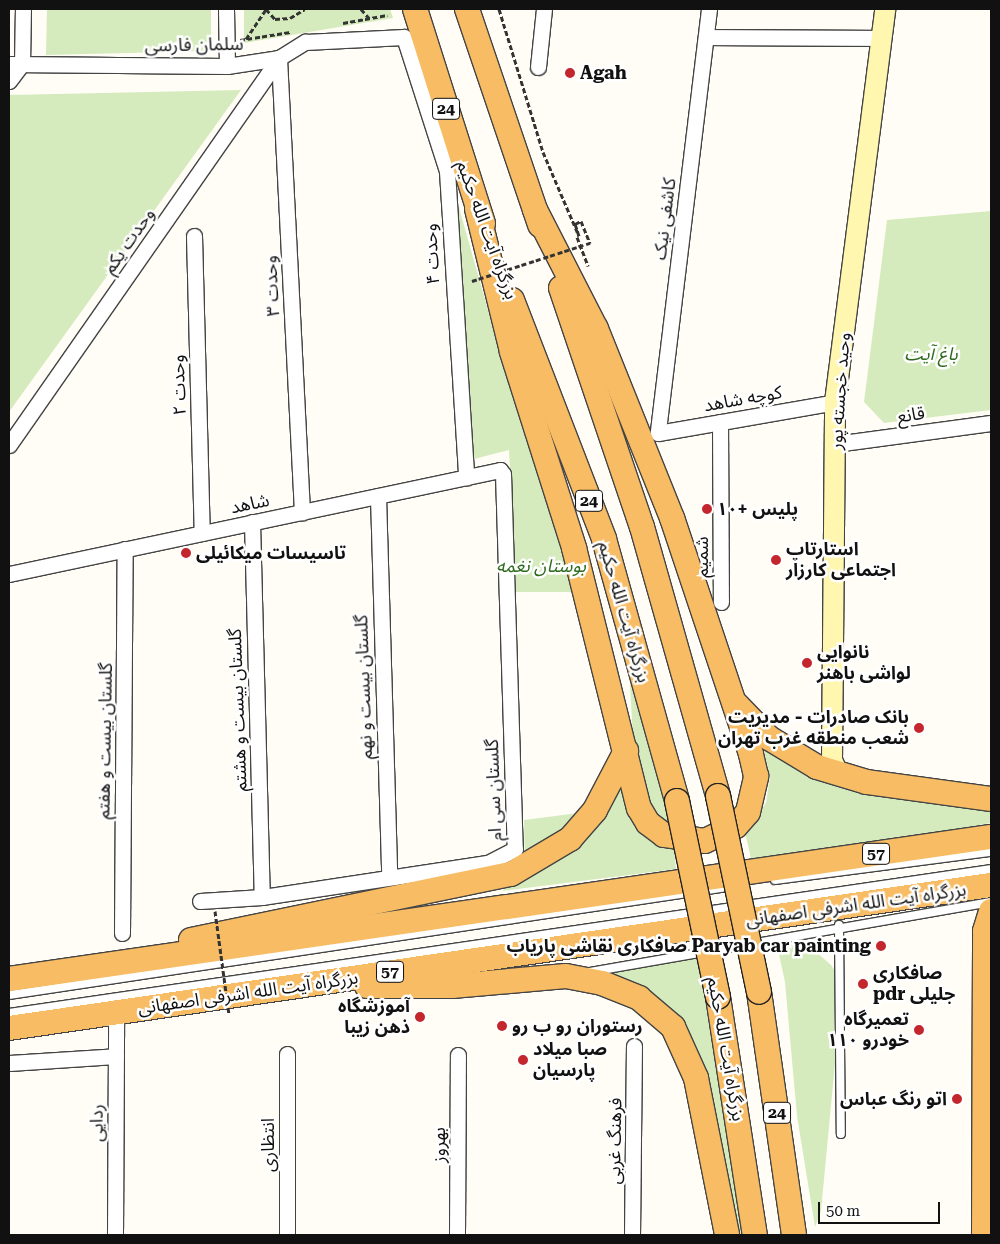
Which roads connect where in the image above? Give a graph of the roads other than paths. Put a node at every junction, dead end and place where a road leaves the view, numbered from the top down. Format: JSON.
{"nodes":[{"id":1,"x":23,"y":9,"type":"edge"},
{"id":2,"x":226,"y":9,"type":"edge"},
{"id":3,"x":415,"y":9,"type":"edge"},
{"id":4,"x":467,"y":9,"type":"edge"},
{"id":5,"x":544,"y":9,"type":"edge"},
{"id":6,"x":709,"y":9,"type":"edge"},
{"id":7,"x":885,"y":9,"type":"edge"},
{"id":8,"x":404,"y":36,"type":"joint"},
{"id":9,"x":706,"y":37,"type":"junction"},
{"id":10,"x":882,"y":38,"type":"junction"},
{"id":11,"x":279,"y":58,"type":"junction"},
{"id":12,"x":16,"y":64,"type":"edge"},
{"id":13,"x":227,"y":66,"type":"junction"},
{"id":14,"x":538,"y":67,"type":"dead end"},
{"id":15,"x":9,"y":81,"type":"edge"},
{"id":16,"x":477,"y":209,"type":"junction"},
{"id":17,"x":535,"y":210,"type":"junction"},
{"id":18,"x":194,"y":236,"type":"dead end"},
{"id":19,"x":835,"y":402,"type":"junction"},
{"id":20,"x":720,"y":422,"type":"junction"},
{"id":21,"x":991,"y":423,"type":"edge"},
{"id":22,"x":658,"y":433,"type":"joint"},
{"id":23,"x":835,"y":444,"type":"junction"},
{"id":24,"x":9,"y":445,"type":"edge"},
{"id":25,"x":500,"y":470,"type":"joint"},
{"id":26,"x":466,"y":477,"type":"junction"},
{"id":27,"x":378,"y":496,"type":"junction"},
{"id":28,"x":302,"y":512,"type":"junction"},
{"id":29,"x":252,"y":522,"type":"junction"},
{"id":30,"x":202,"y":533,"type":"junction"},
{"id":31,"x":125,"y":549,"type":"junction"},
{"id":32,"x":9,"y":574,"type":"edge"},
{"id":33,"x":721,"y":602,"type":"dead end"},
{"id":34,"x":731,"y":698,"type":"junction"},
{"id":35,"x":626,"y":751,"type":"junction"},
{"id":36,"x":838,"y":774,"type":"junction"},
{"id":37,"x":991,"y":799,"type":"edge"},
{"id":38,"x":991,"y":837,"type":"edge"},
{"id":39,"x":991,"y":852,"type":"edge"},
{"id":40,"x":991,"y":869,"type":"edge"},
{"id":41,"x":389,"y":877,"type":"junction"},
{"id":42,"x":764,"y":882,"type":"dead end"},
{"id":43,"x":991,"y":884,"type":"edge"},
{"id":44,"x":744,"y":885,"type":"dead end"},
{"id":45,"x":262,"y":897,"type":"junction"},
{"id":46,"x":200,"y":901,"type":"dead end"},
{"id":47,"x":991,"y":902,"type":"edge"},
{"id":48,"x":991,"y":911,"type":"edge"},
{"id":49,"x":839,"y":925,"type":"junction"},
{"id":50,"x":122,"y":933,"type":"dead end"},
{"id":51,"x":112,"y":964,"type":"junction"},
{"id":52,"x":566,"y":976,"type":"junction"},
{"id":53,"x":9,"y":979,"type":"edge"},
{"id":54,"x":315,"y":983,"type":"junction"},
{"id":55,"x":9,"y":995,"type":"edge"},
{"id":56,"x":116,"y":1012,"type":"junction"},
{"id":57,"x":9,"y":1013,"type":"edge"},
{"id":58,"x":9,"y":1028,"type":"edge"},
{"id":59,"x":634,"y":1046,"type":"dead end"},
{"id":60,"x":287,"y":1054,"type":"dead end"},
{"id":61,"x":458,"y":1055,"type":"dead end"},
{"id":62,"x":116,"y":1056,"type":"junction"},
{"id":63,"x":9,"y":1063,"type":"edge"},
{"id":64,"x":841,"y":1134,"type":"dead end"},
{"id":65,"x":115,"y":1235,"type":"edge"},
{"id":66,"x":287,"y":1235,"type":"edge"},
{"id":67,"x":457,"y":1235,"type":"edge"},
{"id":68,"x":632,"y":1235,"type":"edge"},
{"id":69,"x":727,"y":1235,"type":"edge"},
{"id":70,"x":756,"y":1235,"type":"edge"},
{"id":71,"x":794,"y":1235,"type":"edge"},
{"id":72,"x":984,"y":1235,"type":"edge"}],
"edges":[{"from":1,"to":12,"type":"street"},
{"from":2,"to":13,"type":"street"},
{"from":3,"to":16,"type":"highway","name":"بزرگراه آیت الله حکیم","number":"24"},
{"from":4,"to":17,"type":"highway","number":"24"},
{"from":5,"to":14,"type":"street"},
{"from":6,"to":9,"type":"street","name":"کاشفی نیک"},
{"from":7,"to":10,"type":"main road","name":"وحید خجسته پور"},
{"from":8,"to":11,"type":"street","name":"سلمان فارسی"},
{"from":8,"to":26,"type":"street","name":"وحدت ۴"},
{"from":9,"to":10,"type":"street"},
{"from":9,"to":22,"type":"street","name":"کاشفی نیک"},
{"from":10,"to":19,"type":"main road","name":"وحید خجسته پور"},
{"from":11,"to":13,"type":"street","name":"سلمان فارسی"},
{"from":11,"to":24,"type":"street","name":"وحدت یکم"},
{"from":11,"to":28,"type":"street","name":"وحدت ۳"},
{"from":12,"to":13,"type":"street","name":"سلمان فارسی"},
{"from":12,"to":15,"type":"street"},
{"from":16,"to":35,"type":"highway"},
{"from":16,"to":70,"type":"highway","name":"بزرگراه آیت الله حکیم","number":"24","bridge":true},
{"from":17,"to":34,"type":"highway"},
{"from":17,"to":71,"type":"highway","number":"24","bridge":true},
{"from":18,"to":30,"type":"street","name":"وحدت ۲"},
{"from":19,"to":20,"type":"street","name":"کوچه شاهد"},
{"from":19,"to":23,"type":"main road","name":"وحید خجسته پور"},
{"from":20,"to":22,"type":"street","name":"کوچه شاهد"},
{"from":20,"to":33,"type":"street","name":"شمیم"},
{"from":21,"to":23,"type":"street","name":"قانع"},
{"from":23,"to":36,"type":"main road","name":"وحید خجسته پور"},
{"from":25,"to":26,"type":"street","name":"شاهد"},
{"from":25,"to":41,"type":"street","name":"گلستان سی ام"},
{"from":26,"to":27,"type":"street","name":"شاهد"},
{"from":27,"to":28,"type":"street","name":"شاهد"},
{"from":27,"to":41,"type":"street","name":"گلستان بیست و نهم"},
{"from":28,"to":29,"type":"street","name":"شاهد"},
{"from":29,"to":30,"type":"street","name":"شاهد"},
{"from":29,"to":45,"type":"street","name":"گلستان بیست و هشتم"},
{"from":30,"to":31,"type":"street","name":"شاهد"},
{"from":31,"to":32,"type":"street","name":"شاهد"},
{"from":31,"to":50,"type":"street","name":"گلستان بیست و هفتم"},
{"from":34,"to":35,"type":"highway"},
{"from":34,"to":36,"type":"highway"},
{"from":35,"to":51,"type":"highway"},
{"from":36,"to":37,"type":"highway"},
{"from":38,"to":51,"type":"highway","number":"57"},
{"from":39,"to":42,"type":"lane"},
{"from":40,"to":57,"type":"lane"},
{"from":41,"to":45,"type":"street","name":"گلستان سی ام"},
{"from":43,"to":54,"type":"highway","name":"بزرگراه آیت الله اشرفی اصفهانی","number":"57"},
{"from":44,"to":55,"type":"lane"},
{"from":45,"to":46,"type":"street","name":"گلستان سی ام"},
{"from":47,"to":49,"type":"lane"},
{"from":48,"to":72,"type":"highway"},
{"from":49,"to":52,"type":"lane"},
{"from":49,"to":64,"type":"lane"},
{"from":51,"to":53,"type":"highway","number":"57"},
{"from":52,"to":54,"type":"highway"},
{"from":52,"to":69,"type":"highway"},
{"from":54,"to":56,"type":"highway","name":"بزرگراه آیت الله اشرفی اصفهانی","number":"57"},
{"from":56,"to":58,"type":"highway","name":"بزرگراه آیت الله اشرفی اصفهانی","number":"57"},
{"from":56,"to":62,"type":"street","name":"ردایی"},
{"from":59,"to":68,"type":"street","name":"فرهنگ غربی"},
{"from":60,"to":66,"type":"street","name":"انتظاری"},
{"from":61,"to":67,"type":"street","name":"بهروز"},
{"from":62,"to":63,"type":"street"},
{"from":62,"to":65,"type":"street","name":"ردایی"}]}
